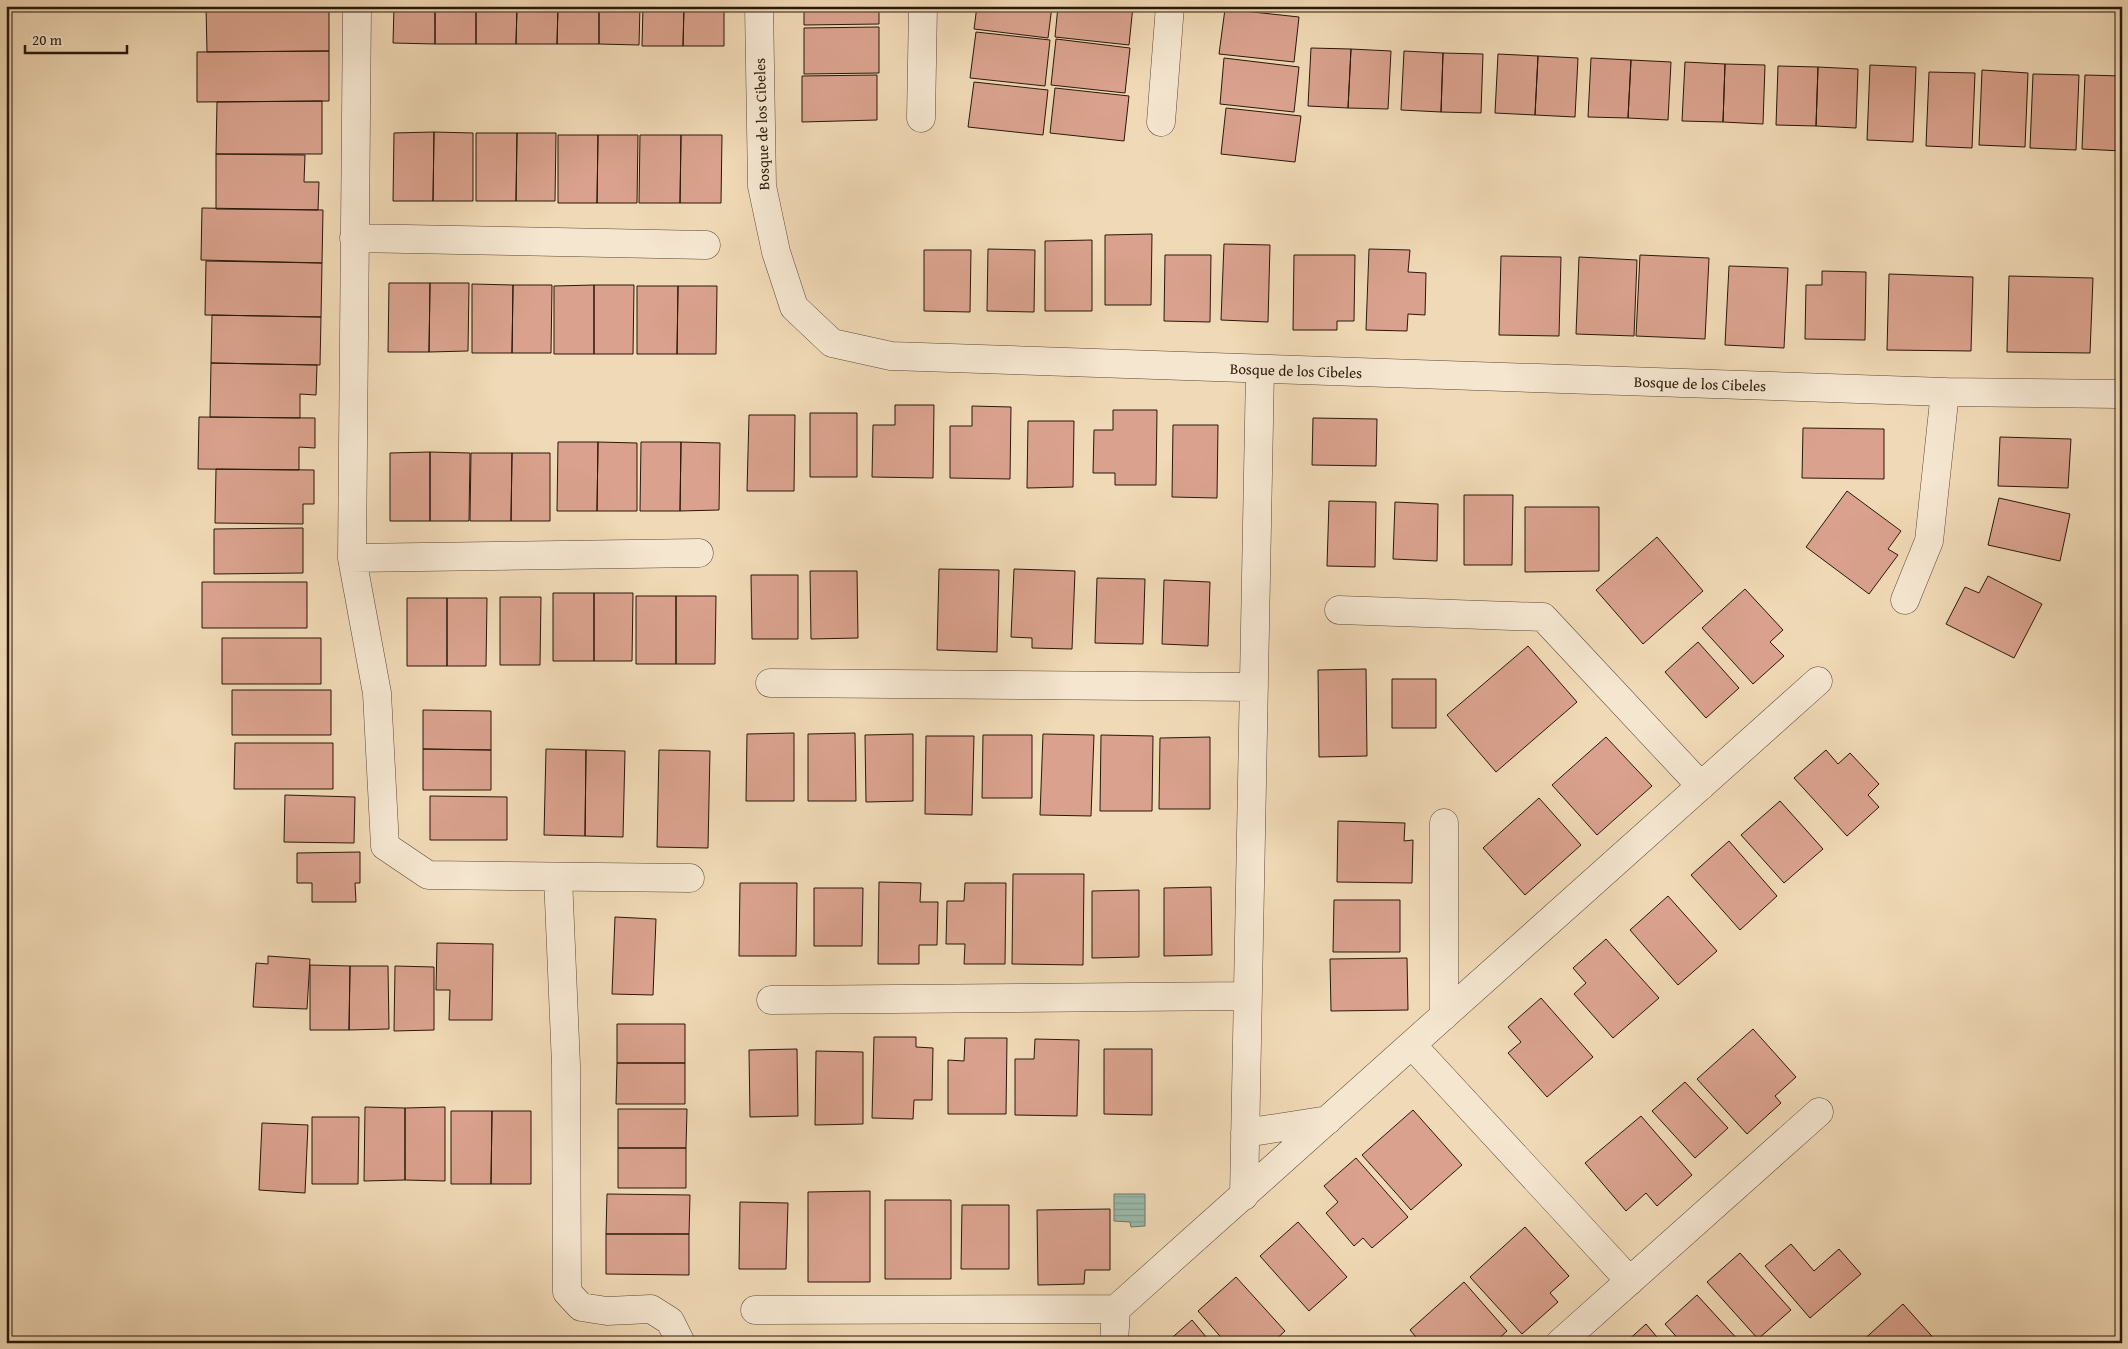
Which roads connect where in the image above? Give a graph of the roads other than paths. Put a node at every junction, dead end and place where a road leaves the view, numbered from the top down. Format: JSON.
{"nodes":[{"id":1,"x":357,"y":6,"type":"edge"},
{"id":2,"x":759,"y":6,"type":"edge"},
{"id":3,"x":923,"y":6,"type":"edge"},
{"id":4,"x":1170,"y":6,"type":"edge"},
{"id":5,"x":921,"y":118,"type":"dead end"},
{"id":6,"x":1161,"y":122,"type":"dead end"},
{"id":7,"x":354,"y":238,"type":"junction"},
{"id":8,"x":706,"y":245,"type":"dead end"},
{"id":9,"x":1260,"y":370,"type":"junction"},
{"id":10,"x":1945,"y":392,"type":"junction"},
{"id":11,"x":2118,"y":394,"type":"dead end"},
{"id":12,"x":699,"y":553,"type":"dead end"},
{"id":13,"x":352,"y":558,"type":"junction"},
{"id":14,"x":1905,"y":600,"type":"dead end"},
{"id":15,"x":1339,"y":610,"type":"dead end"},
{"id":16,"x":1818,"y":681,"type":"dead end"},
{"id":17,"x":770,"y":683,"type":"dead end"},
{"id":18,"x":1254,"y":687,"type":"junction"},
{"id":19,"x":1700,"y":786,"type":"junction"},
{"id":20,"x":1444,"y":823,"type":"dead end"},
{"id":21,"x":558,"y":877,"type":"junction"},
{"id":22,"x":690,"y":878,"type":"dead end"},
{"id":23,"x":1247,"y":996,"type":"junction"},
{"id":24,"x":771,"y":1000,"type":"dead end"},
{"id":25,"x":1444,"y":1016,"type":"junction"},
{"id":26,"x":1412,"y":1045,"type":"junction"},
{"id":27,"x":1819,"y":1112,"type":"dead end"},
{"id":28,"x":1328,"y":1120,"type":"junction"},
{"id":29,"x":1245,"y":1134,"type":"junction"},
{"id":30,"x":1244,"y":1196,"type":"junction"},
{"id":31,"x":1630,"y":1281,"type":"junction"},
{"id":32,"x":755,"y":1310,"type":"dead end"},
{"id":33,"x":1116,"y":1310,"type":"junction"},
{"id":34,"x":681,"y":1343,"type":"edge"},
{"id":35,"x":1114,"y":1343,"type":"edge"},
{"id":36,"x":1560,"y":1343,"type":"edge"}],
"edges":[{"from":1,"to":7,"type":"street"},
{"from":2,"to":9,"type":"street","name":"Bosque de los Cibeles"},
{"from":3,"to":5,"type":"street"},
{"from":4,"to":6,"type":"street"},
{"from":7,"to":8,"type":"street"},
{"from":7,"to":13,"type":"street"},
{"from":9,"to":10,"type":"street","name":"Bosque de los Cibeles"},
{"from":9,"to":18,"type":"street"},
{"from":10,"to":11,"type":"street","name":"Bosque de los Cibeles"},
{"from":10,"to":14,"type":"street"},
{"from":12,"to":13,"type":"street"},
{"from":13,"to":21,"type":"street"},
{"from":15,"to":19,"type":"street"},
{"from":16,"to":19,"type":"street"},
{"from":17,"to":18,"type":"street"},
{"from":18,"to":23,"type":"street"},
{"from":19,"to":25,"type":"street"},
{"from":20,"to":25,"type":"street"},
{"from":21,"to":22,"type":"street"},
{"from":21,"to":34,"type":"street"},
{"from":23,"to":24,"type":"street"},
{"from":23,"to":29,"type":"street"},
{"from":25,"to":26,"type":"street"},
{"from":26,"to":28,"type":"street"},
{"from":26,"to":31,"type":"street"},
{"from":27,"to":31,"type":"street"},
{"from":28,"to":29,"type":"street"},
{"from":28,"to":30,"type":"street"},
{"from":29,"to":30,"type":"street"},
{"from":30,"to":33,"type":"street"},
{"from":31,"to":36,"type":"street"},
{"from":32,"to":33,"type":"street"},
{"from":33,"to":35,"type":"street"}]}
